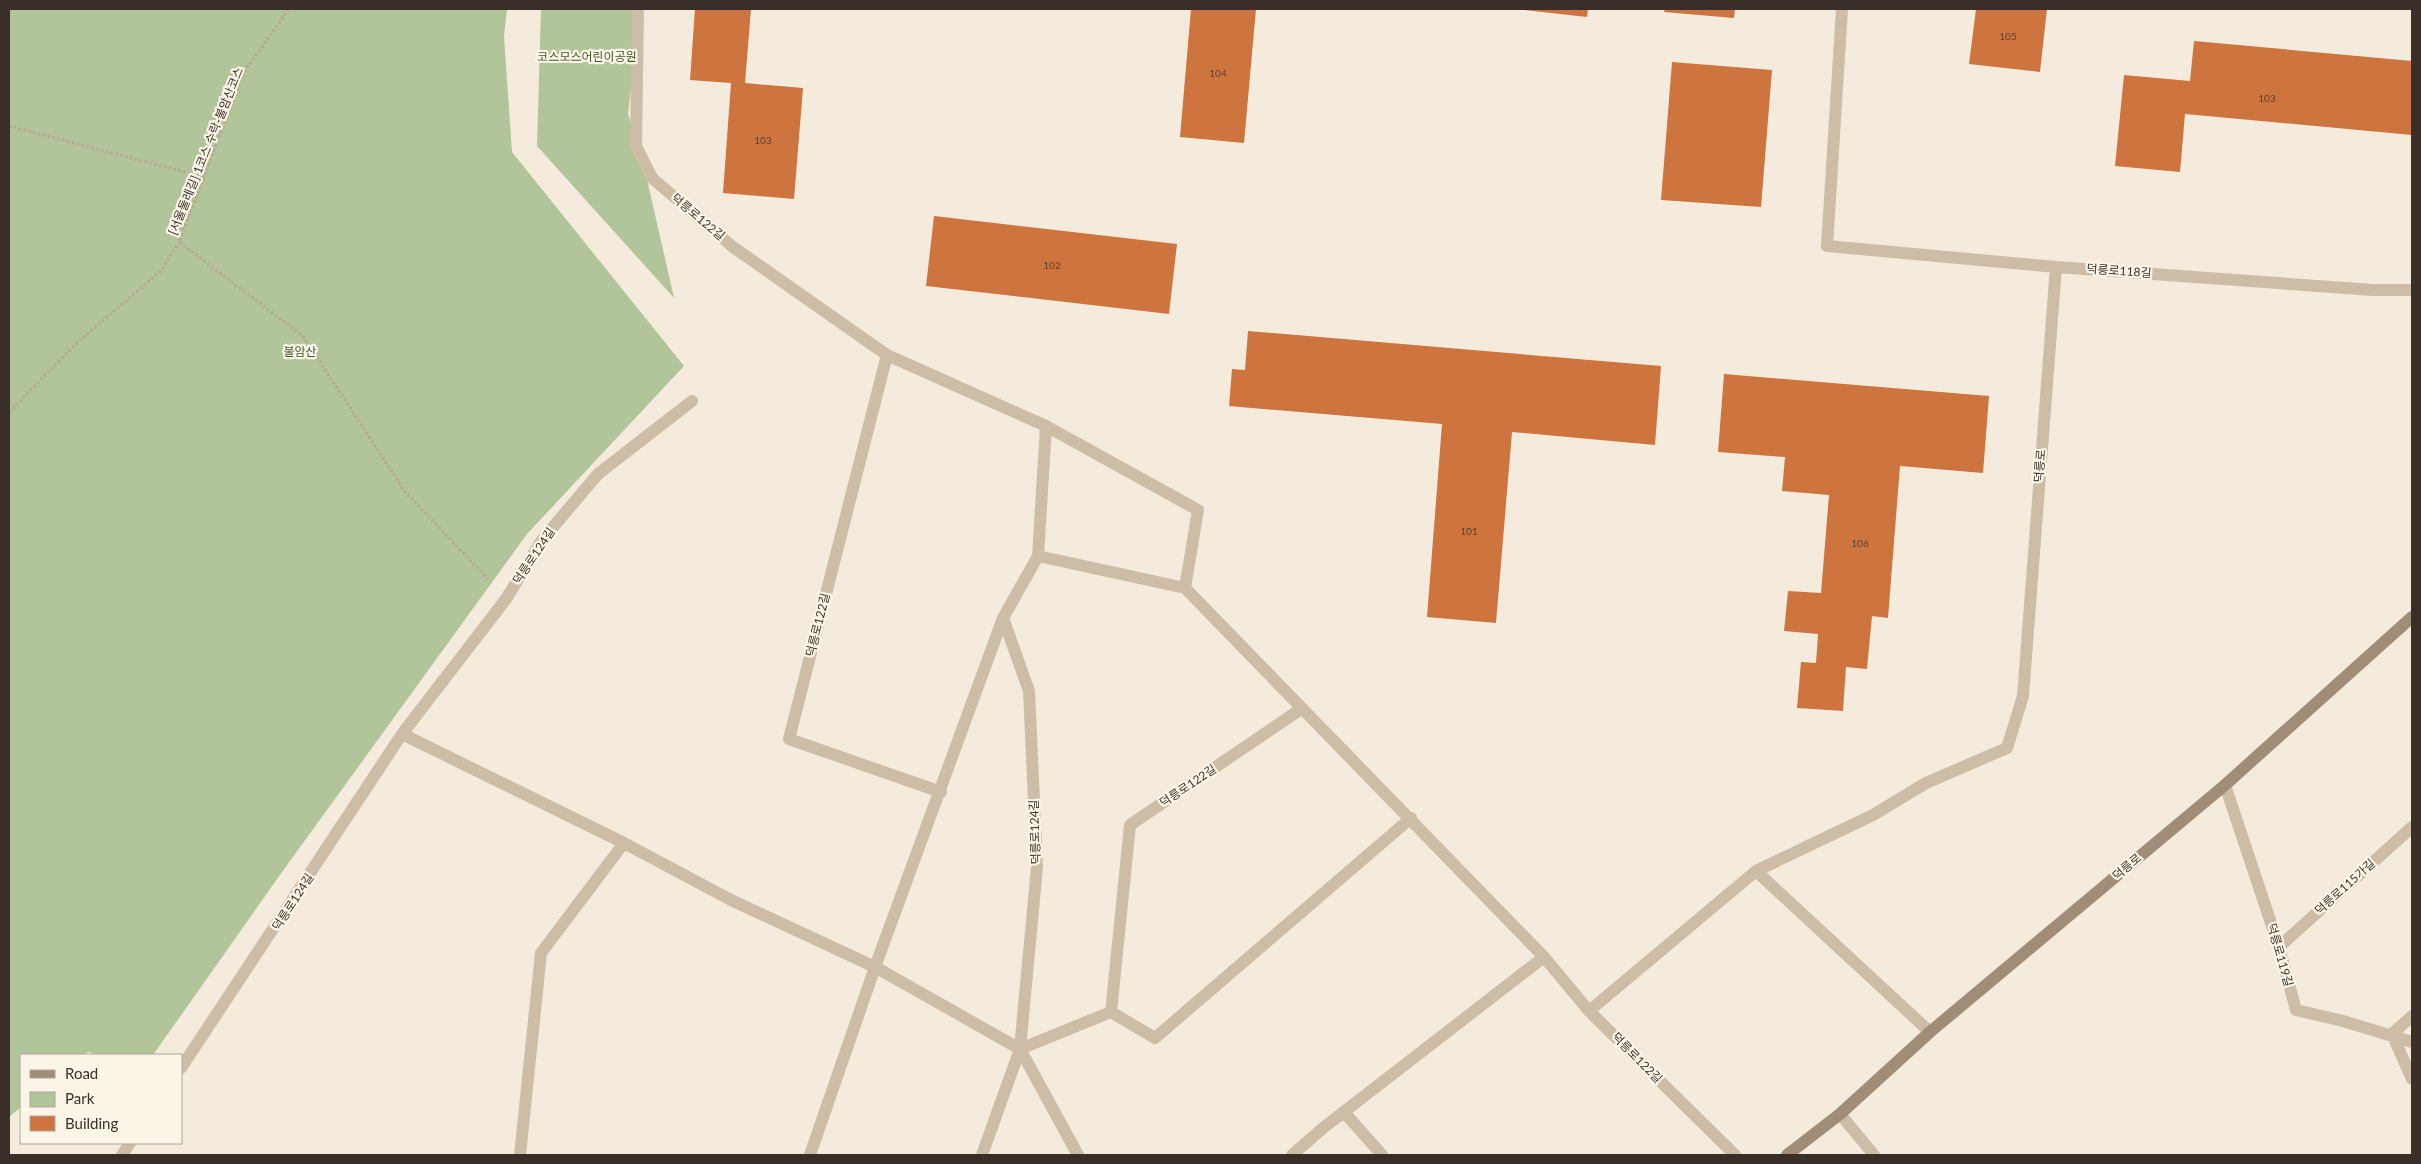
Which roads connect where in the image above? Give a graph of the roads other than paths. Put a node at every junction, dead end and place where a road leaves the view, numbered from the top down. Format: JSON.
{"nodes":[{"id":1,"x":638,"y":9,"type":"edge"},
{"id":2,"x":1842,"y":9,"type":"edge"},
{"id":3,"x":2056,"y":267,"type":"junction"},
{"id":4,"x":2412,"y":290,"type":"edge"},
{"id":5,"x":887,"y":355,"type":"junction"},
{"id":6,"x":692,"y":401,"type":"dead end"},
{"id":7,"x":1046,"y":426,"type":"junction"},
{"id":8,"x":1038,"y":556,"type":"junction"},
{"id":9,"x":1185,"y":588,"type":"junction"},
{"id":10,"x":2412,"y":617,"type":"edge"},
{"id":11,"x":1003,"y":618,"type":"junction"},
{"id":12,"x":1301,"y":709,"type":"junction"},
{"id":13,"x":402,"y":734,"type":"junction"},
{"id":14,"x":2225,"y":785,"type":"junction"},
{"id":15,"x":941,"y":792,"type":"junction"},
{"id":16,"x":1411,"y":818,"type":"junction"},
{"id":17,"x":2412,"y":827,"type":"edge"},
{"id":18,"x":624,"y":843,"type":"junction"},
{"id":19,"x":1756,"y":871,"type":"junction"},
{"id":20,"x":2279,"y":947,"type":"junction"},
{"id":21,"x":1544,"y":957,"type":"junction"},
{"id":22,"x":875,"y":967,"type":"junction"},
{"id":23,"x":1589,"y":1011,"type":"junction"},
{"id":24,"x":1111,"y":1012,"type":"junction"},
{"id":25,"x":2412,"y":1016,"type":"edge"},
{"id":26,"x":1930,"y":1032,"type":"junction"},
{"id":27,"x":2392,"y":1034,"type":"junction"},
{"id":28,"x":2412,"y":1042,"type":"edge"},
{"id":29,"x":1020,"y":1049,"type":"junction"},
{"id":30,"x":182,"y":1066,"type":"edge"},
{"id":31,"x":2412,"y":1079,"type":"edge"},
{"id":32,"x":1344,"y":1112,"type":"junction"},
{"id":33,"x":1840,"y":1114,"type":"junction"},
{"id":34,"x":129,"y":1144,"type":"edge"},
{"id":35,"x":122,"y":1155,"type":"edge"},
{"id":36,"x":520,"y":1155,"type":"edge"},
{"id":37,"x":810,"y":1155,"type":"edge"},
{"id":38,"x":982,"y":1155,"type":"edge"},
{"id":39,"x":1078,"y":1155,"type":"edge"},
{"id":40,"x":1292,"y":1155,"type":"edge"},
{"id":41,"x":1382,"y":1155,"type":"edge"},
{"id":42,"x":1735,"y":1155,"type":"edge"},
{"id":43,"x":1787,"y":1155,"type":"edge"},
{"id":44,"x":1874,"y":1155,"type":"edge"}],
"edges":[{"from":1,"to":5,"type":"street","name":"덕릉로122길"},
{"from":2,"to":3,"type":"street","name":"덕릉로118길"},
{"from":3,"to":4,"type":"street","name":"덕릉로118길"},
{"from":3,"to":19,"type":"street","name":"덕릉로"},
{"from":5,"to":7,"type":"street","name":"덕릉로122길"},
{"from":5,"to":15,"type":"street","name":"덕릉로122길"},
{"from":6,"to":13,"type":"street","name":"덕릉로124길"},
{"from":7,"to":8,"type":"street"},
{"from":7,"to":9,"type":"street","name":"덕릉로122길"},
{"from":8,"to":9,"type":"street"},
{"from":8,"to":11,"type":"street"},
{"from":9,"to":12,"type":"street","name":"덕릉로122길"},
{"from":10,"to":14,"type":"main road","name":"덕릉로"},
{"from":11,"to":15,"type":"street"},
{"from":11,"to":29,"type":"street","name":"덕릉로124길"},
{"from":12,"to":16,"type":"street","name":"덕릉로122길"},
{"from":12,"to":24,"type":"street","name":"덕릉로122길"},
{"from":13,"to":18,"type":"street"},
{"from":13,"to":30,"type":"street","name":"덕릉로124길"},
{"from":14,"to":20,"type":"street","name":"덕릉로119길"},
{"from":14,"to":26,"type":"main road","name":"덕릉로"},
{"from":15,"to":22,"type":"street"},
{"from":16,"to":21,"type":"street","name":"덕릉로122길"},
{"from":16,"to":24,"type":"street"},
{"from":17,"to":20,"type":"street","name":"덕릉로115가길"},
{"from":18,"to":22,"type":"street"},
{"from":18,"to":36,"type":"street"},
{"from":19,"to":23,"type":"street","name":"덕릉로"},
{"from":19,"to":26,"type":"street"},
{"from":20,"to":27,"type":"street","name":"덕릉로119길"},
{"from":21,"to":23,"type":"street","name":"덕릉로122길"},
{"from":21,"to":32,"type":"street"},
{"from":22,"to":29,"type":"street"},
{"from":22,"to":37,"type":"street"},
{"from":23,"to":42,"type":"street","name":"덕릉로122길"},
{"from":24,"to":29,"type":"street"},
{"from":25,"to":27,"type":"street"},
{"from":26,"to":33,"type":"main road","name":"덕릉로"},
{"from":27,"to":28,"type":"street","name":"덕릉로119길"},
{"from":27,"to":31,"type":"street"},
{"from":29,"to":38,"type":"street","name":"덕릉로124길"},
{"from":29,"to":39,"type":"street"},
{"from":32,"to":40,"type":"street"},
{"from":32,"to":41,"type":"street"},
{"from":33,"to":43,"type":"main road","name":"덕릉로"},
{"from":33,"to":44,"type":"street"},
{"from":34,"to":35,"type":"street"}]}
